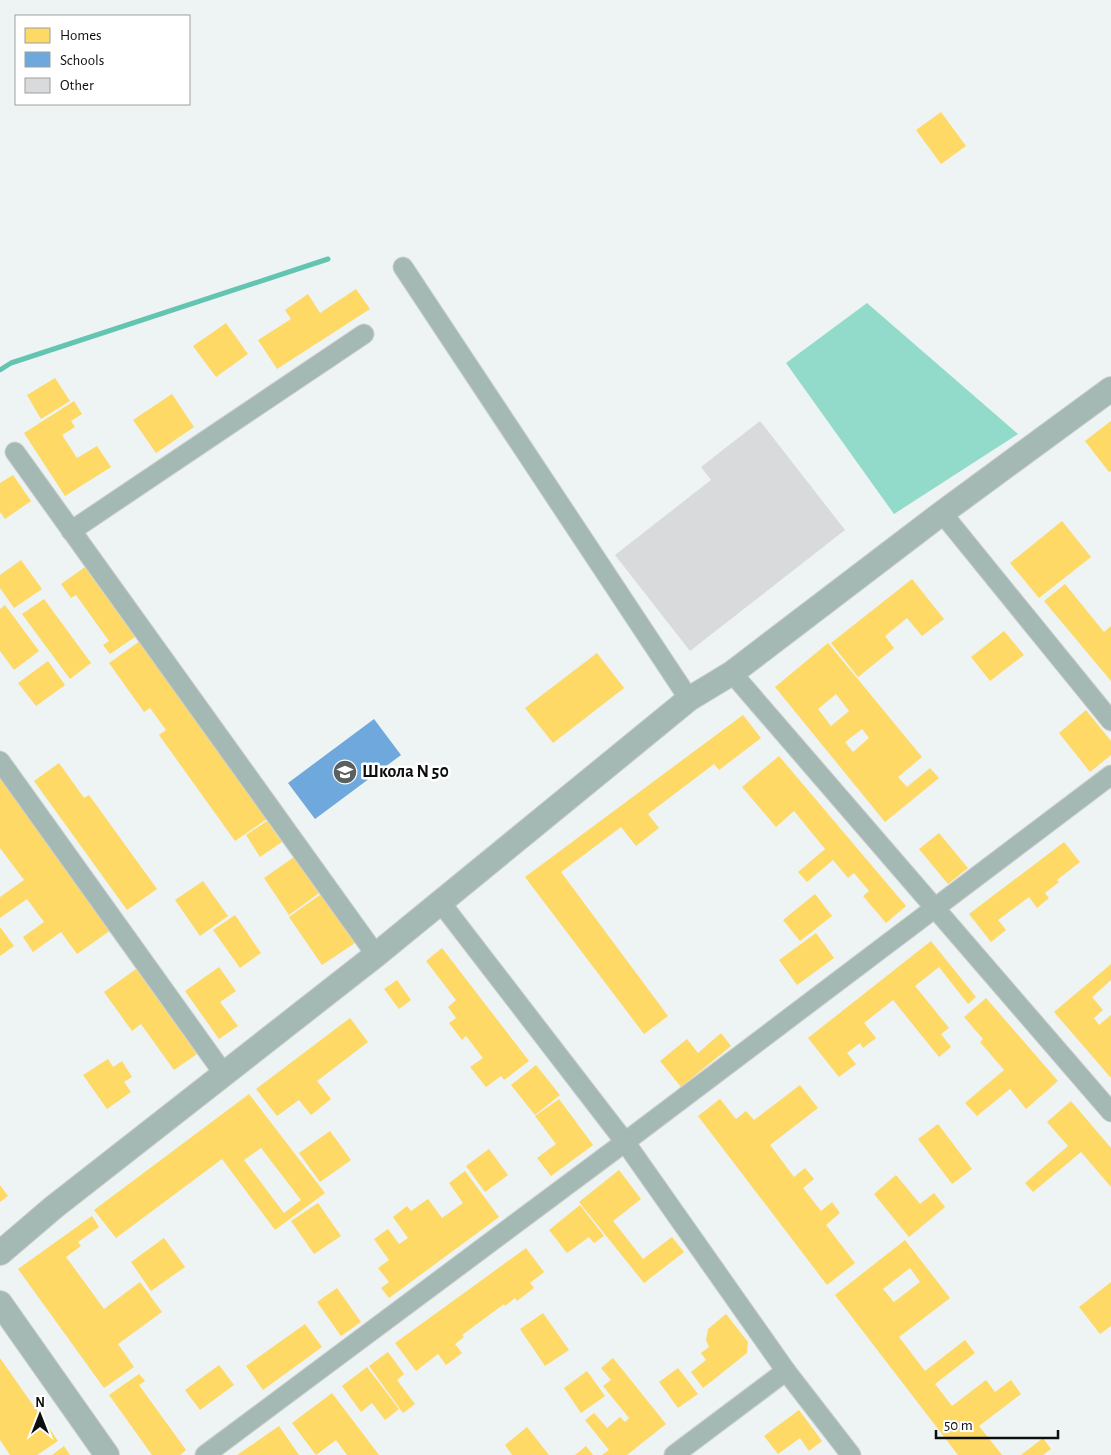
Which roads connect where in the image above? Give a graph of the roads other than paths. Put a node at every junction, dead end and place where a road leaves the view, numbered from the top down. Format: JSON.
{"nodes":[{"id":1,"x":403,"y":267,"type":"dead end"},
{"id":2,"x":364,"y":334,"type":"dead end"},
{"id":3,"x":1111,"y":389,"type":"edge"},
{"id":4,"x":15,"y":452,"type":"dead end"},
{"id":5,"x":942,"y":513,"type":"junction"},
{"id":6,"x":71,"y":531,"type":"junction"},
{"id":7,"x":732,"y":673,"type":"junction"},
{"id":8,"x":689,"y":699,"type":"junction"},
{"id":9,"x":1111,"y":721,"type":"edge"},
{"id":10,"x":0,"y":761,"type":"edge"},
{"id":11,"x":1111,"y":775,"type":"edge"},
{"id":12,"x":441,"y":902,"type":"junction"},
{"id":13,"x":936,"y":907,"type":"junction"},
{"id":14,"x":376,"y":955,"type":"junction"},
{"id":15,"x":224,"y":1074,"type":"junction"},
{"id":16,"x":1111,"y":1112,"type":"edge"},
{"id":17,"x":625,"y":1142,"type":"junction"},
{"id":18,"x":0,"y":1253,"type":"edge"},
{"id":19,"x":0,"y":1304,"type":"edge"},
{"id":20,"x":786,"y":1371,"type":"junction"},
{"id":21,"x":107,"y":1455,"type":"edge"},
{"id":22,"x":205,"y":1455,"type":"edge"},
{"id":23,"x":674,"y":1455,"type":"edge"},
{"id":24,"x":851,"y":1455,"type":"edge"}],
"edges":[{"from":1,"to":8,"type":"street"},
{"from":2,"to":6,"type":"street"},
{"from":3,"to":5,"type":"street"},
{"from":4,"to":6,"type":"street"},
{"from":5,"to":7,"type":"street"},
{"from":5,"to":9,"type":"street"},
{"from":6,"to":14,"type":"street"},
{"from":7,"to":8,"type":"street"},
{"from":7,"to":13,"type":"street"},
{"from":8,"to":12,"type":"street"},
{"from":10,"to":15,"type":"street"},
{"from":11,"to":13,"type":"street"},
{"from":12,"to":14,"type":"street"},
{"from":12,"to":17,"type":"street"},
{"from":13,"to":16,"type":"street"},
{"from":13,"to":17,"type":"street"},
{"from":14,"to":15,"type":"street"},
{"from":15,"to":18,"type":"street"},
{"from":17,"to":20,"type":"street"},
{"from":17,"to":22,"type":"street"},
{"from":19,"to":21,"type":"street"},
{"from":20,"to":23,"type":"street"},
{"from":20,"to":24,"type":"street"}]}
